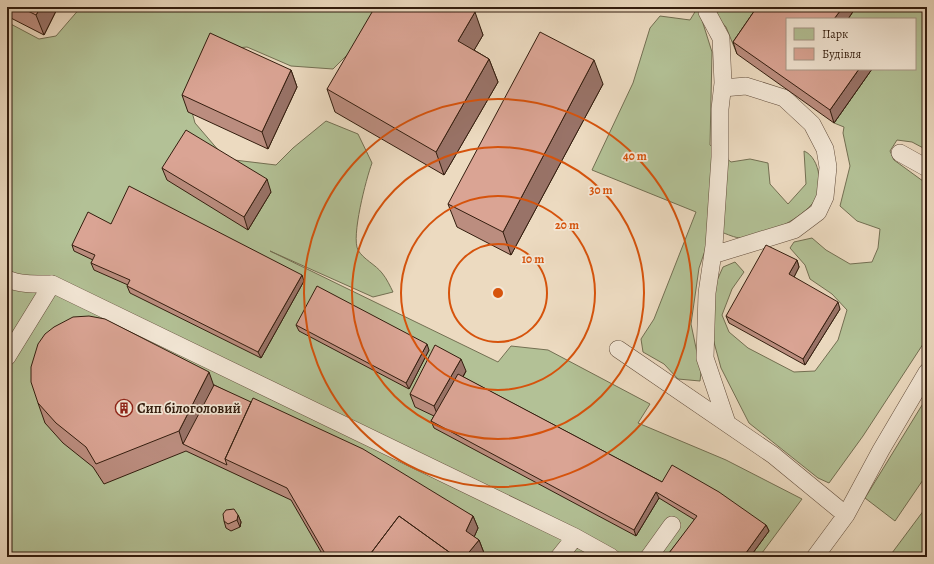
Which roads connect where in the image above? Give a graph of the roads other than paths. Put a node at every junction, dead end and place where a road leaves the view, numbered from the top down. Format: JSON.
{"nodes":[{"id":1,"x":707,"y":12,"type":"dead end"},
{"id":2,"x":722,"y":88,"type":"junction"},
{"id":3,"x":900,"y":153,"type":"dead end"},
{"id":4,"x":927,"y":168,"type":"edge"},
{"id":5,"x":712,"y":255,"type":"junction"},
{"id":6,"x":7,"y":279,"type":"edge"},
{"id":7,"x":52,"y":284,"type":"junction"},
{"id":8,"x":618,"y":349,"type":"dead end"},
{"id":9,"x":7,"y":357,"type":"edge"},
{"id":10,"x":927,"y":372,"type":"edge"},
{"id":11,"x":727,"y":423,"type":"junction"},
{"id":12,"x":846,"y":515,"type":"junction"},
{"id":13,"x":672,"y":525,"type":"dead end"},
{"id":14,"x":575,"y":537,"type":"junction"},
{"id":15,"x":559,"y":557,"type":"edge"},
{"id":16,"x":612,"y":557,"type":"edge"},
{"id":17,"x":649,"y":557,"type":"edge"},
{"id":18,"x":815,"y":557,"type":"edge"}],
"edges":[{"from":1,"to":2,"type":"lane"},
{"from":2,"to":5,"type":"lane"},
{"from":2,"to":5,"type":"lane"},
{"from":3,"to":4,"type":"lane"},
{"from":5,"to":11,"type":"lane"},
{"from":6,"to":7,"type":"lane"},
{"from":7,"to":9,"type":"lane"},
{"from":7,"to":14,"type":"lane"},
{"from":8,"to":11,"type":"lane"},
{"from":10,"to":12,"type":"lane"},
{"from":11,"to":12,"type":"lane"},
{"from":12,"to":18,"type":"lane"},
{"from":13,"to":17,"type":"lane"},
{"from":14,"to":15,"type":"lane"},
{"from":14,"to":16,"type":"lane"}]}
